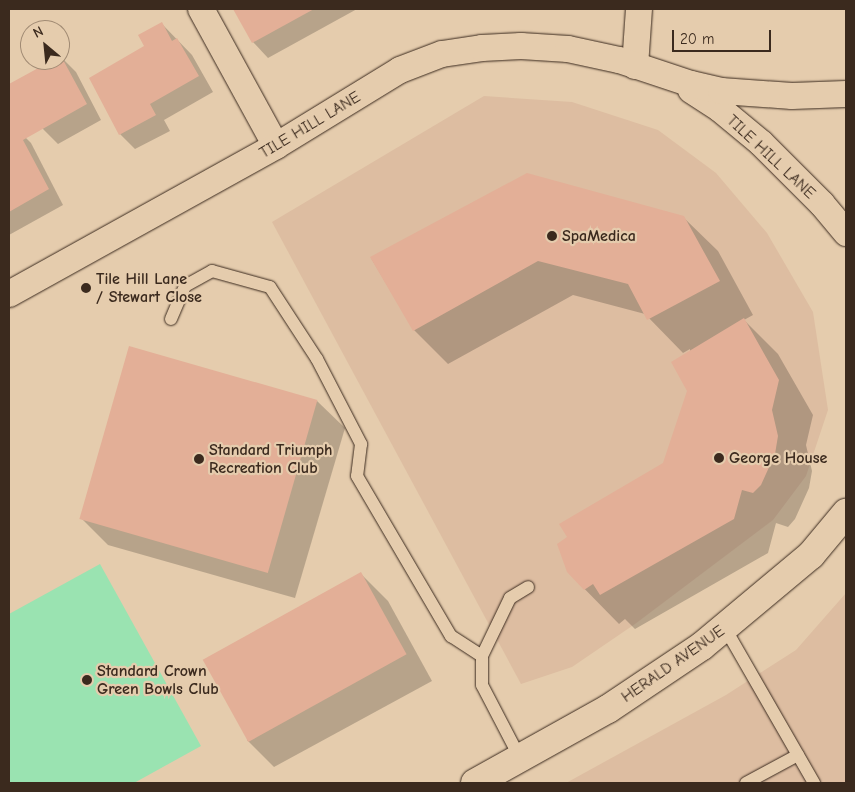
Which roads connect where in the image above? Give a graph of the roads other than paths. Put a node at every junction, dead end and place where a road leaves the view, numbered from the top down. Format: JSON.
{"nodes":[{"id":1,"x":201,"y":9,"type":"edge"},
{"id":2,"x":639,"y":9,"type":"edge"},
{"id":3,"x":635,"y":66,"type":"junction"},
{"id":4,"x":662,"y":74,"type":"junction"},
{"id":5,"x":846,"y":94,"type":"edge"},
{"id":6,"x":276,"y":146,"type":"junction"},
{"id":7,"x":846,"y":233,"type":"edge"},
{"id":8,"x":9,"y":294,"type":"edge"},
{"id":9,"x":171,"y":319,"type":"dead end"},
{"id":10,"x":846,"y":513,"type":"edge"},
{"id":11,"x":528,"y":587,"type":"dead end"},
{"id":12,"x":725,"y":628,"type":"junction"},
{"id":13,"x":482,"y":656,"type":"junction"},
{"id":14,"x":798,"y":755,"type":"junction"},
{"id":15,"x":520,"y":758,"type":"junction"},
{"id":16,"x":475,"y":783,"type":"edge"},
{"id":17,"x":746,"y":783,"type":"edge"},
{"id":18,"x":814,"y":783,"type":"edge"}],
"edges":[{"from":1,"to":6,"type":"street"},
{"from":2,"to":3,"type":"street"},
{"from":3,"to":4,"type":"street","name":"TILE HILL LANE"},
{"from":3,"to":6,"type":"street","name":"TILE HILL LANE"},
{"from":4,"to":5,"type":"street","name":"TILE HILL LANE"},
{"from":4,"to":7,"type":"street","name":"TILE HILL LANE"},
{"from":6,"to":8,"type":"street","name":"TILE HILL LANE"},
{"from":9,"to":13,"type":"lane"},
{"from":10,"to":12,"type":"main road","name":"HERALD AVENUE"},
{"from":11,"to":13,"type":"lane"},
{"from":12,"to":14,"type":"lane"},
{"from":12,"to":15,"type":"main road","name":"HERALD AVENUE"},
{"from":13,"to":15,"type":"lane"},
{"from":14,"to":17,"type":"lane"},
{"from":14,"to":18,"type":"lane"},
{"from":15,"to":16,"type":"main road","name":"HERALD AVENUE"}]}
